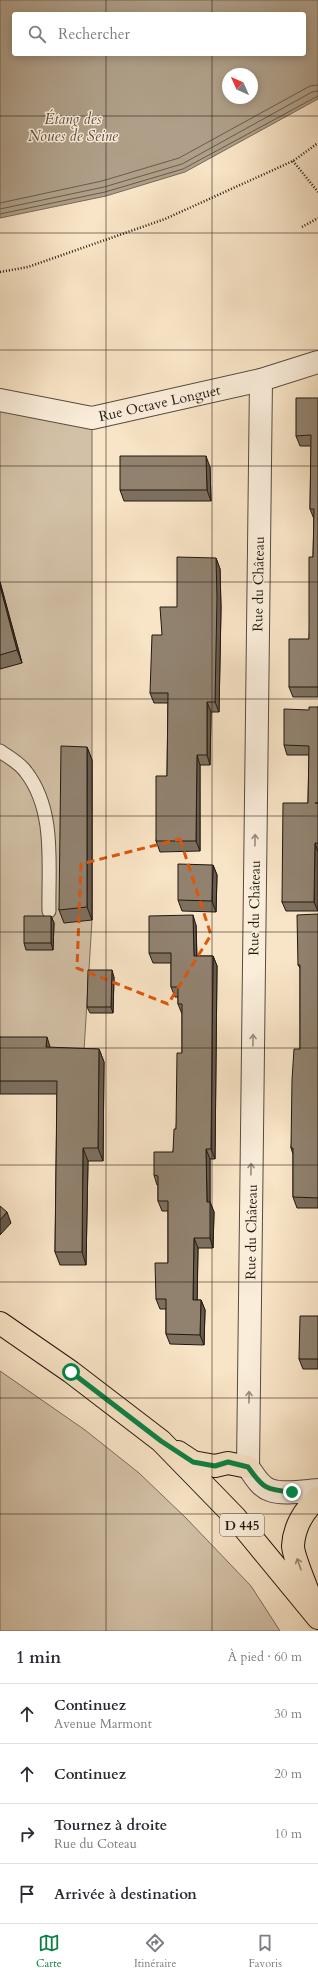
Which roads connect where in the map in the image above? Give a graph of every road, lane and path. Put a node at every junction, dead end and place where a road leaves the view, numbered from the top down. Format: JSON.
{"nodes":[{"id":1,"x":318,"y":143,"type":"edge"},
{"id":2,"x":293,"y":161,"type":"junction"},
{"id":3,"x":318,"y":192,"type":"edge"},
{"id":4,"x":318,"y":218,"type":"edge"},
{"id":5,"x":302,"y":227,"type":"dead end"},
{"id":6,"x":0,"y":272,"type":"edge"},
{"id":7,"x":318,"y":362,"type":"edge"},
{"id":8,"x":261,"y":380,"type":"junction"},
{"id":9,"x":0,"y":400,"type":"edge"},
{"id":10,"x":0,"y":751,"type":"edge"},
{"id":11,"x":49,"y":911,"type":"dead end"},
{"id":12,"x":0,"y":1323,"type":"edge"},
{"id":13,"x":161,"y":1441,"type":"junction"},
{"id":14,"x":248,"y":1467,"type":"junction"},
{"id":15,"x":318,"y":1490,"type":"edge"},
{"id":16,"x":318,"y":1498,"type":"edge"},
{"id":17,"x":317,"y":1616,"type":"edge"}],
"edges":[{"from":1,"to":2,"type":"path"},
{"from":2,"to":3,"type":"path"},
{"from":2,"to":6,"type":"path"},
{"from":4,"to":5,"type":"path"},
{"from":7,"to":8,"type":"street","name":"Rue Octave Longuet"},
{"from":8,"to":9,"type":"street","name":"Rue Octave Longuet"},
{"from":14,"to":8,"type":"street","name":"Rue du Château","one_way":true},
{"from":10,"to":11,"type":"lane"},
{"from":12,"to":13,"type":"main road","number":"D 445"},
{"from":13,"to":14,"type":"main road"},
{"from":13,"to":17,"type":"main road","number":"D 445"},
{"from":14,"to":15,"type":"street"},
{"from":17,"to":16,"type":"main road","one_way":true}]}
